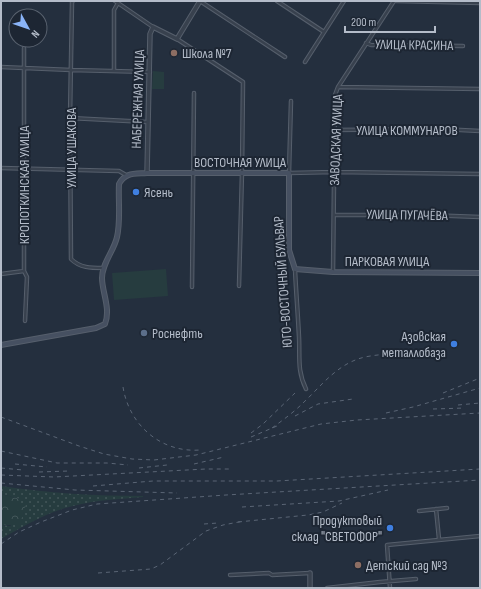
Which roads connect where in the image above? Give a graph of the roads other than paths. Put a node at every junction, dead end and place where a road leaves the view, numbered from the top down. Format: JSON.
{"nodes":[{"id":1,"x":72,"y":1,"type":"edge"},
{"id":2,"x":115,"y":1,"type":"edge"},
{"id":3,"x":200,"y":1,"type":"edge"},
{"id":4,"x":277,"y":1,"type":"edge"},
{"id":5,"x":344,"y":1,"type":"edge"},
{"id":6,"x":395,"y":1,"type":"edge"},
{"id":7,"x":118,"y":3,"type":"junction"},
{"id":8,"x":480,"y":4,"type":"edge"},
{"id":9,"x":153,"y":27,"type":"junction"},
{"id":10,"x":324,"y":32,"type":"junction"},
{"id":11,"x":177,"y":40,"type":"junction"},
{"id":12,"x":366,"y":43,"type":"junction"},
{"id":13,"x":463,"y":46,"type":"dead end"},
{"id":14,"x":24,"y":48,"type":"dead end"},
{"id":15,"x":286,"y":57,"type":"dead end"},
{"id":16,"x":305,"y":62,"type":"dead end"},
{"id":17,"x":1,"y":67,"type":"edge"},
{"id":18,"x":23,"y":68,"type":"junction"},
{"id":19,"x":71,"y":70,"type":"junction"},
{"id":20,"x":114,"y":70,"type":"junction"},
{"id":21,"x":150,"y":72,"type":"junction"},
{"id":22,"x":338,"y":87,"type":"junction"},
{"id":23,"x":480,"y":89,"type":"edge"},
{"id":24,"x":194,"y":93,"type":"dead end"},
{"id":25,"x":291,"y":101,"type":"dead end"},
{"id":26,"x":70,"y":118,"type":"junction"},
{"id":27,"x":147,"y":122,"type":"junction"},
{"id":28,"x":334,"y":130,"type":"junction"},
{"id":29,"x":480,"y":131,"type":"edge"},
{"id":30,"x":1,"y":168,"type":"edge"},
{"id":31,"x":25,"y":169,"type":"junction"},
{"id":32,"x":70,"y":170,"type":"junction"},
{"id":33,"x":242,"y":172,"type":"junction"},
{"id":34,"x":334,"y":172,"type":"junction"},
{"id":35,"x":147,"y":173,"type":"junction"},
{"id":36,"x":194,"y":173,"type":"junction"},
{"id":37,"x":289,"y":173,"type":"junction"},
{"id":38,"x":480,"y":174,"type":"edge"},
{"id":39,"x":126,"y":175,"type":"junction"},
{"id":40,"x":334,"y":215,"type":"junction"},
{"id":41,"x":480,"y":216,"type":"edge"},
{"id":42,"x":104,"y":268,"type":"junction"},
{"id":43,"x":295,"y":269,"type":"junction"},
{"id":44,"x":24,"y":271,"type":"junction"},
{"id":45,"x":333,"y":272,"type":"junction"},
{"id":46,"x":480,"y":273,"type":"edge"},
{"id":47,"x":1,"y":274,"type":"edge"},
{"id":48,"x":239,"y":286,"type":"dead end"},
{"id":49,"x":192,"y":287,"type":"dead end"},
{"id":50,"x":25,"y":321,"type":"dead end"},
{"id":51,"x":1,"y":345,"type":"edge"},
{"id":52,"x":306,"y":389,"type":"dead end"},
{"id":53,"x":447,"y":508,"type":"dead end"},
{"id":54,"x":436,"y":509,"type":"junction"},
{"id":55,"x":419,"y":511,"type":"dead end"},
{"id":56,"x":480,"y":536,"type":"edge"},
{"id":57,"x":439,"y":539,"type":"junction"},
{"id":58,"x":310,"y":573,"type":"joint"},
{"id":59,"x":230,"y":575,"type":"dead end"},
{"id":60,"x":416,"y":579,"type":"dead end"},
{"id":61,"x":390,"y":581,"type":"junction"},
{"id":62,"x":310,"y":588,"type":"edge"},
{"id":63,"x":327,"y":588,"type":"edge"},
{"id":64,"x":390,"y":588,"type":"edge"}],
"edges":[{"from":1,"to":19,"type":"street","name":"УЛИЦА УШАКОВА"},
{"from":2,"to":7,"type":"street"},
{"from":3,"to":11,"type":"street"},
{"from":3,"to":15,"type":"street"},
{"from":4,"to":10,"type":"street"},
{"from":5,"to":10,"type":"street"},
{"from":6,"to":8,"type":"street"},
{"from":6,"to":12,"type":"street","name":"ЗАВОДСКАЯ УЛИЦА"},
{"from":7,"to":9,"type":"street"},
{"from":7,"to":20,"type":"street"},
{"from":9,"to":11,"type":"street"},
{"from":9,"to":21,"type":"street","name":"НАБЕРЕЖНАЯ УЛИЦА"},
{"from":10,"to":16,"type":"street"},
{"from":11,"to":33,"type":"street"},
{"from":12,"to":13,"type":"street","name":"УЛИЦА КРАСИНА"},
{"from":12,"to":22,"type":"street","name":"ЗАВОДСКАЯ УЛИЦА"},
{"from":14,"to":18,"type":"street","name":"КРОПОТКИНСКАЯ УЛИЦА"},
{"from":17,"to":18,"type":"street"},
{"from":18,"to":19,"type":"street"},
{"from":18,"to":31,"type":"street","name":"КРОПОТКИНСКАЯ УЛИЦА"},
{"from":19,"to":20,"type":"street"},
{"from":19,"to":26,"type":"street","name":"УЛИЦА УШАКОВА"},
{"from":20,"to":21,"type":"street"},
{"from":21,"to":27,"type":"street","name":"НАБЕРЕЖНАЯ УЛИЦА"},
{"from":22,"to":23,"type":"street"},
{"from":22,"to":28,"type":"street","name":"ЗАВОДСКАЯ УЛИЦА"},
{"from":24,"to":36,"type":"street"},
{"from":25,"to":37,"type":"street","name":"ЮГО-ВОСТОЧНЫЙ БУЛЬВАР"},
{"from":26,"to":27,"type":"street"},
{"from":26,"to":32,"type":"street","name":"УЛИЦА УШАКОВА"},
{"from":27,"to":35,"type":"street","name":"НАБЕРЕЖНАЯ УЛИЦА"},
{"from":28,"to":29,"type":"street","name":"УЛИЦА КОММУНАРОВ"},
{"from":28,"to":34,"type":"street","name":"ЗАВОДСКАЯ УЛИЦА"},
{"from":30,"to":31,"type":"street","name":"ВОСТОЧНАЯ УЛИЦА"},
{"from":31,"to":32,"type":"street","name":"ВОСТОЧНАЯ УЛИЦА"},
{"from":31,"to":44,"type":"street","name":"КРОПОТКИНСКАЯ УЛИЦА"},
{"from":32,"to":39,"type":"street","name":"ВОСТОЧНАЯ УЛИЦА"},
{"from":32,"to":42,"type":"street","name":"УЛИЦА УШАКОВА"},
{"from":33,"to":36,"type":"main road","name":"ВОСТОЧНАЯ УЛИЦА"},
{"from":33,"to":37,"type":"main road","name":"ВОСТОЧНАЯ УЛИЦА"},
{"from":33,"to":48,"type":"street"},
{"from":34,"to":37,"type":"street","name":"ВОСТОЧНАЯ УЛИЦА"},
{"from":34,"to":38,"type":"street","name":"ВОСТОЧНАЯ УЛИЦА"},
{"from":34,"to":40,"type":"street","name":"ЗАВОДСКАЯ УЛИЦА"},
{"from":35,"to":36,"type":"main road","name":"ВОСТОЧНАЯ УЛИЦА"},
{"from":35,"to":39,"type":"main road","name":"ВОСТОЧНАЯ УЛИЦА"},
{"from":36,"to":49,"type":"street"},
{"from":37,"to":43,"type":"main road","name":"ЮГО-ВОСТОЧНЫЙ БУЛЬВАР"},
{"from":39,"to":42,"type":"main road"},
{"from":40,"to":41,"type":"street","name":"УЛИЦА ПУГАЧЁВА"},
{"from":40,"to":45,"type":"street","name":"ЗАВОДСКАЯ УЛИЦА"},
{"from":42,"to":51,"type":"main road"},
{"from":43,"to":45,"type":"main road","name":"ПАРКОВАЯ УЛИЦА"},
{"from":43,"to":52,"type":"street","name":"ЮГО-ВОСТОЧНЫЙ БУЛЬВАР"},
{"from":44,"to":47,"type":"street"},
{"from":44,"to":50,"type":"street","name":"КРОПОТКИНСКАЯ УЛИЦА"},
{"from":45,"to":46,"type":"main road","name":"ПАРКОВАЯ УЛИЦА"},
{"from":53,"to":54,"type":"street"},
{"from":54,"to":55,"type":"street"},
{"from":54,"to":57,"type":"street"},
{"from":56,"to":57,"type":"street"},
{"from":57,"to":61,"type":"street"},
{"from":58,"to":59,"type":"street"},
{"from":58,"to":62,"type":"street"},
{"from":60,"to":61,"type":"street"},
{"from":61,"to":63,"type":"street"},
{"from":61,"to":64,"type":"street"}]}
